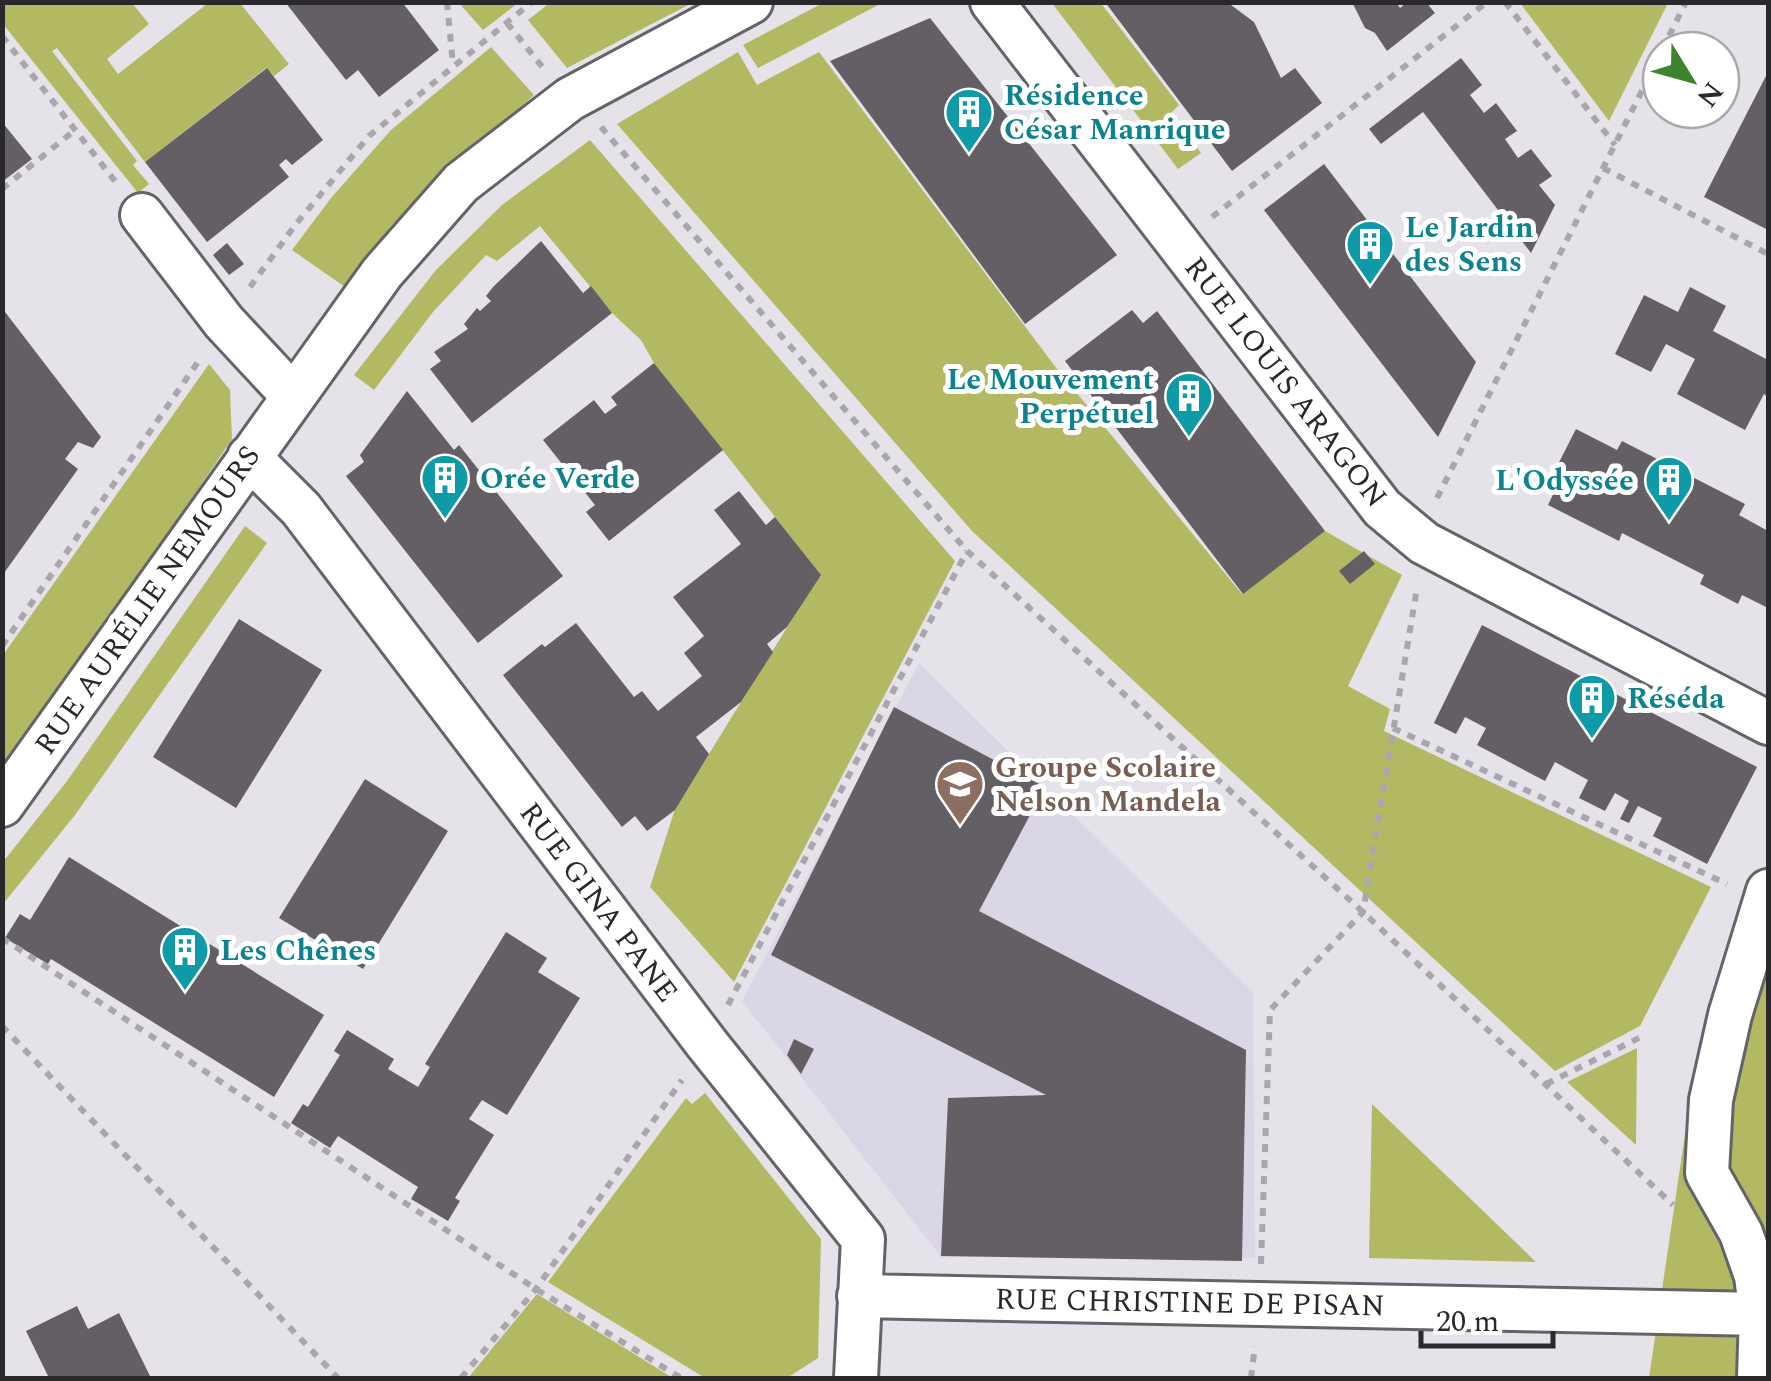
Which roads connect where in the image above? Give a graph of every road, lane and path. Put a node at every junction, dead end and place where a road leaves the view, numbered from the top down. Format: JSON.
{"nodes":[{"id":1,"x":448,"y":2,"type":"edge"},
{"id":2,"x":751,"y":2,"type":"edge"},
{"id":3,"x":992,"y":2,"type":"edge"},
{"id":4,"x":1486,"y":2,"type":"edge"},
{"id":5,"x":1505,"y":2,"type":"edge"},
{"id":6,"x":1686,"y":2,"type":"edge"},
{"id":7,"x":507,"y":23,"type":"dead end"},
{"id":8,"x":1672,"y":30,"type":"edge"},
{"id":9,"x":2,"y":36,"type":"edge"},
{"id":10,"x":532,"y":54,"type":"dead end"},
{"id":11,"x":454,"y":66,"type":"dead end"},
{"id":12,"x":1641,"y":92,"type":"edge"},
{"id":13,"x":600,"y":126,"type":"dead end"},
{"id":14,"x":76,"y":130,"type":"junction"},
{"id":15,"x":1614,"y":145,"type":"junction"},
{"id":16,"x":1603,"y":168,"type":"junction"},
{"id":17,"x":2,"y":189,"type":"edge"},
{"id":18,"x":142,"y":215,"type":"joint"},
{"id":19,"x":1178,"y":244,"type":"junction"},
{"id":20,"x":1768,"y":254,"type":"edge"},
{"id":21,"x":292,"y":395,"type":"junction"},
{"id":22,"x":249,"y":456,"type":"junction"},
{"id":23,"x":1424,"y":543,"type":"junction"},
{"id":24,"x":967,"y":551,"type":"junction"},
{"id":25,"x":1768,"y":723,"type":"edge"},
{"id":26,"x":1393,"y":728,"type":"junction"},
{"id":27,"x":2,"y":805,"type":"edge"},
{"id":28,"x":1766,"y":896,"type":"edge"},
{"id":29,"x":1363,"y":912,"type":"junction"},
{"id":30,"x":2,"y":938,"type":"edge"},
{"id":31,"x":2,"y":1026,"type":"edge"},
{"id":32,"x":1643,"y":1036,"type":"dead end"},
{"id":33,"x":707,"y":1044,"type":"junction"},
{"id":34,"x":1546,"y":1084,"type":"junction"},
{"id":35,"x":1684,"y":1214,"type":"dead end"},
{"id":36,"x":536,"y":1289,"type":"junction"},
{"id":37,"x":859,"y":1296,"type":"junction"},
{"id":38,"x":1260,"y":1303,"type":"junction"},
{"id":39,"x":1761,"y":1314,"type":"junction"},
{"id":40,"x":338,"y":1378,"type":"edge"},
{"id":41,"x":461,"y":1378,"type":"edge"},
{"id":42,"x":681,"y":1378,"type":"edge"},
{"id":43,"x":856,"y":1378,"type":"edge"},
{"id":44,"x":1759,"y":1378,"type":"edge"}],
"edges":[{"from":1,"to":11,"type":"path"},
{"from":2,"to":21,"type":"street","name":"RUE AURÉLIE NEMOURS"},
{"from":3,"to":19,"type":"street","name":"RUE LOUIS ARAGON"},
{"from":4,"to":19,"type":"path"},
{"from":5,"to":15,"type":"path"},
{"from":6,"to":8,"type":"path"},
{"from":7,"to":10,"type":"path"},
{"from":9,"to":14,"type":"path"},
{"from":12,"to":15,"type":"path"},
{"from":13,"to":24,"type":"path"},
{"from":14,"to":17,"type":"path"},
{"from":14,"to":18,"type":"path"},
{"from":15,"to":16,"type":"path"},
{"from":16,"to":20,"type":"path"},
{"from":16,"to":23,"type":"path"},
{"from":18,"to":21,"type":"street"},
{"from":19,"to":23,"type":"street","name":"RUE LOUIS ARAGON"},
{"from":21,"to":22,"type":"street","name":"RUE AURÉLIE NEMOURS"},
{"from":22,"to":27,"type":"street","name":"RUE AURÉLIE NEMOURS"},
{"from":22,"to":33,"type":"street","name":"RUE GINA PANE"},
{"from":23,"to":25,"type":"street","name":"RUE LOUIS ARAGON"},
{"from":23,"to":26,"type":"path"},
{"from":24,"to":29,"type":"path"},
{"from":24,"to":33,"type":"path"},
{"from":26,"to":28,"type":"path"},
{"from":26,"to":29,"type":"path"},
{"from":28,"to":39,"type":"street"},
{"from":29,"to":34,"type":"path"},
{"from":29,"to":38,"type":"path"},
{"from":30,"to":36,"type":"path"},
{"from":31,"to":40,"type":"path"},
{"from":32,"to":34,"type":"path"},
{"from":33,"to":36,"type":"path"},
{"from":33,"to":37,"type":"street","name":"RUE GINA PANE"},
{"from":34,"to":35,"type":"path"},
{"from":36,"to":41,"type":"path"},
{"from":36,"to":42,"type":"path"},
{"from":37,"to":38,"type":"street","name":"RUE CHRISTINE DE PISAN"},
{"from":37,"to":43,"type":"street","name":"RUE GINA PANE"},
{"from":38,"to":39,"type":"street","name":"RUE CHRISTINE DE PISAN"},
{"from":39,"to":44,"type":"street"}]}
